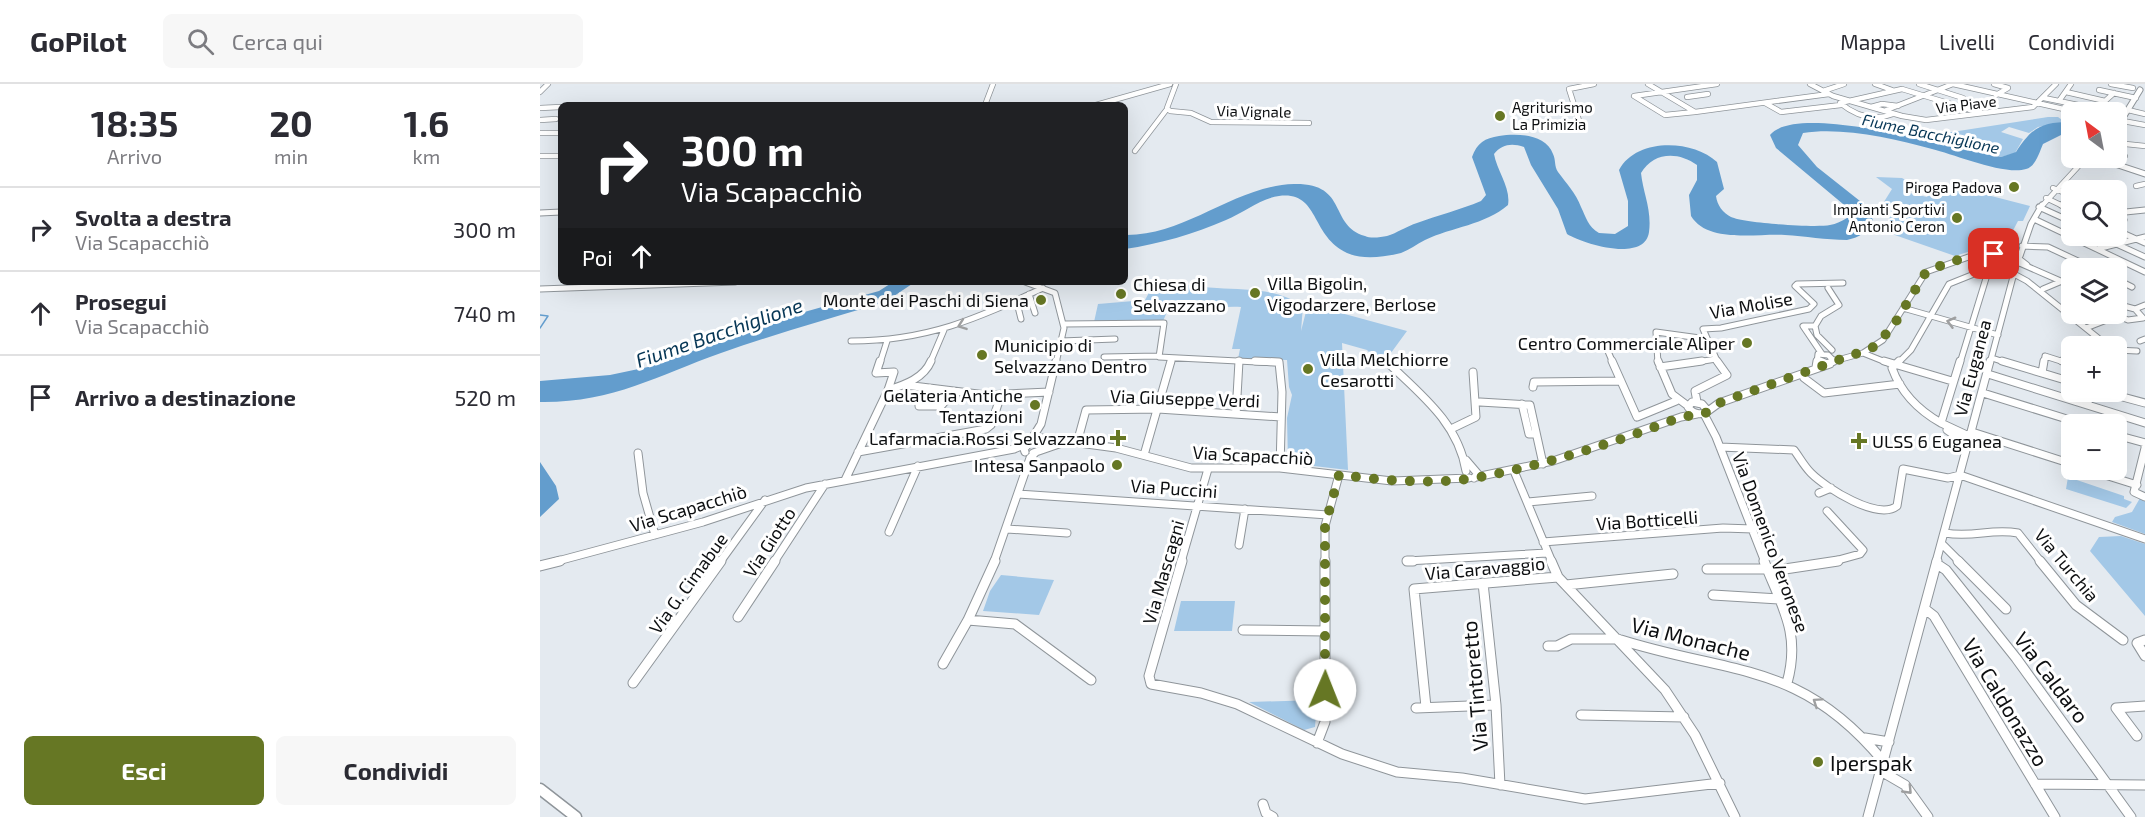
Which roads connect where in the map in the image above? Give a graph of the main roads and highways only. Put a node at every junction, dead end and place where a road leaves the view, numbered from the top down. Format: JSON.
{"nodes":[{"id":1,"x":2133,"y":88,"type":"road end"},
{"id":2,"x":2143,"y":88,"type":"edge"},
{"id":3,"x":2127,"y":113,"type":"edge"},
{"id":4,"x":2127,"y":167,"type":"edge"},
{"id":5,"x":2145,"y":174,"type":"edge"},
{"id":6,"x":540,"y":789,"type":"edge"},
{"id":7,"x":576,"y":817,"type":"edge"}],
"edges":[{"from":1,"to":2,"type":"main road"},
{"from":2,"to":3,"type":"main road"},
{"from":4,"to":5,"type":"main road"},
{"from":6,"to":7,"type":"main road"}]}
